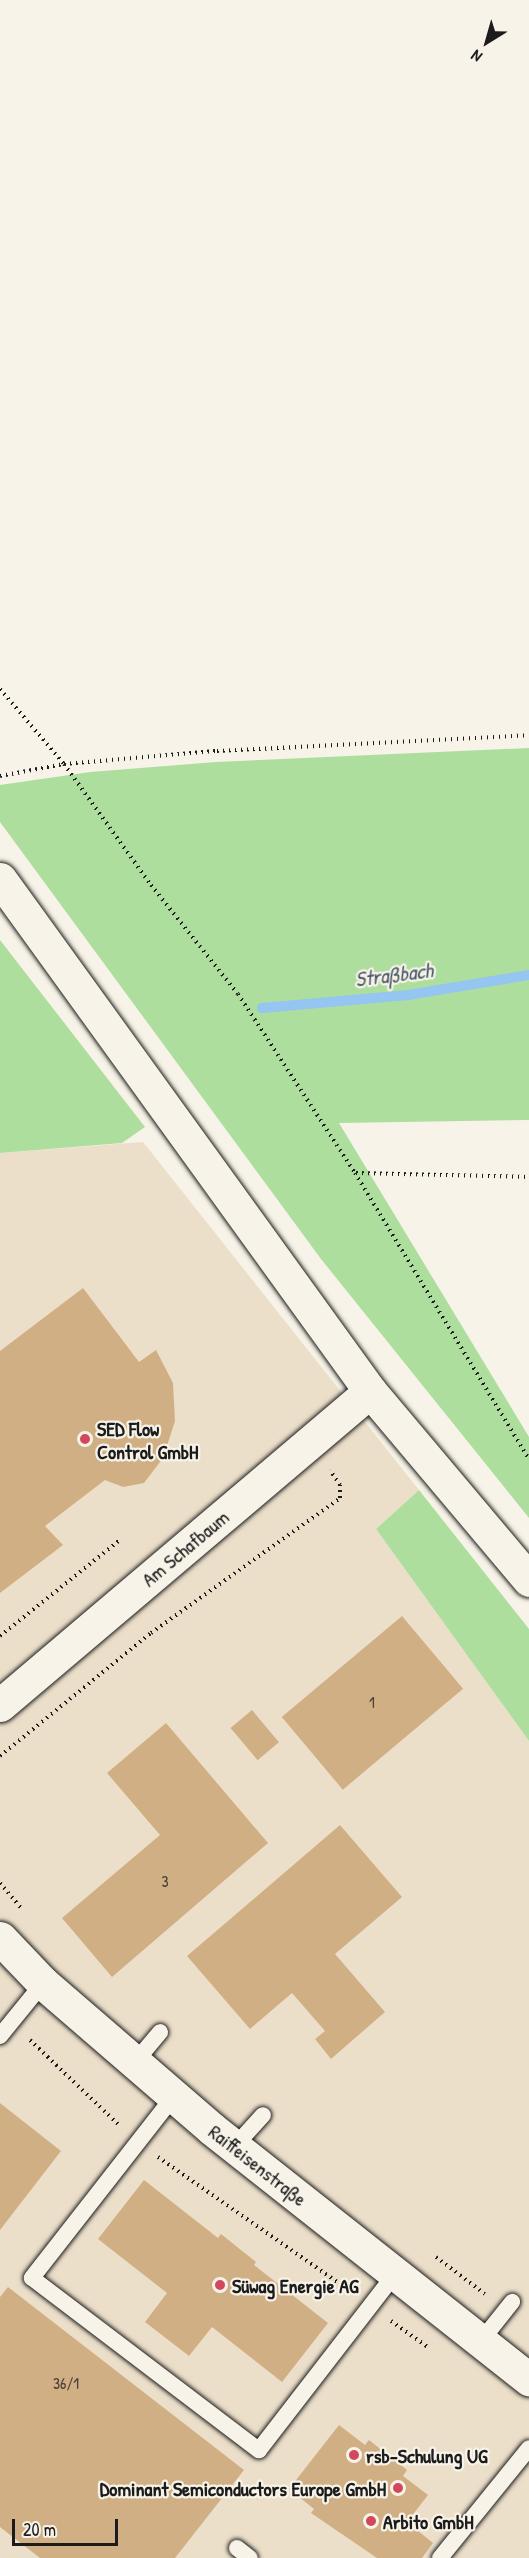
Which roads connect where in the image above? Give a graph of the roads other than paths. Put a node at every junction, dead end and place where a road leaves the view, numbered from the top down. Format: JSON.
{"nodes":[{"id":1,"x":0,"y":879,"type":"edge"},
{"id":2,"x":370,"y":1391,"type":"junction"},
{"id":3,"x":529,"y":1580,"type":"edge"},
{"id":4,"x":0,"y":1705,"type":"edge"},
{"id":5,"x":0,"y":1938,"type":"edge"},
{"id":6,"x":43,"y":1983,"type":"junction"},
{"id":7,"x":160,"y":2032,"type":"dead end"},
{"id":8,"x":0,"y":2036,"type":"edge"},
{"id":9,"x":135,"y":2062,"type":"junction"},
{"id":10,"x":174,"y":2096,"type":"junction"},
{"id":11,"x":263,"y":2115,"type":"dead end"},
{"id":12,"x":234,"y":2147,"type":"junction"},
{"id":13,"x":395,"y":2274,"type":"junction"},
{"id":14,"x":512,"y":2301,"type":"dead end"},
{"id":15,"x":481,"y":2341,"type":"junction"},
{"id":16,"x":529,"y":2379,"type":"edge"},
{"id":17,"x":529,"y":2448,"type":"edge"},
{"id":18,"x":440,"y":2558,"type":"edge"}],
"edges":[{"from":1,"to":2,"type":"street"},
{"from":2,"to":3,"type":"street"},
{"from":2,"to":4,"type":"street","name":"Am Schafbaum"},
{"from":5,"to":6,"type":"street","name":"Raiffeisenstraße"},
{"from":6,"to":8,"type":"lane"},
{"from":6,"to":9,"type":"street","name":"Raiffeisenstraße"},
{"from":7,"to":9,"type":"lane"},
{"from":9,"to":10,"type":"street","name":"Raiffeisenstraße"},
{"from":10,"to":12,"type":"street","name":"Raiffeisenstraße"},
{"from":10,"to":13,"type":"lane"},
{"from":11,"to":12,"type":"lane"},
{"from":12,"to":13,"type":"street","name":"Raiffeisenstraße"},
{"from":13,"to":15,"type":"street","name":"Raiffeisenstraße"},
{"from":14,"to":15,"type":"lane"},
{"from":15,"to":16,"type":"street","name":"Raiffeisenstraße"},
{"from":17,"to":18,"type":"lane"}]}
